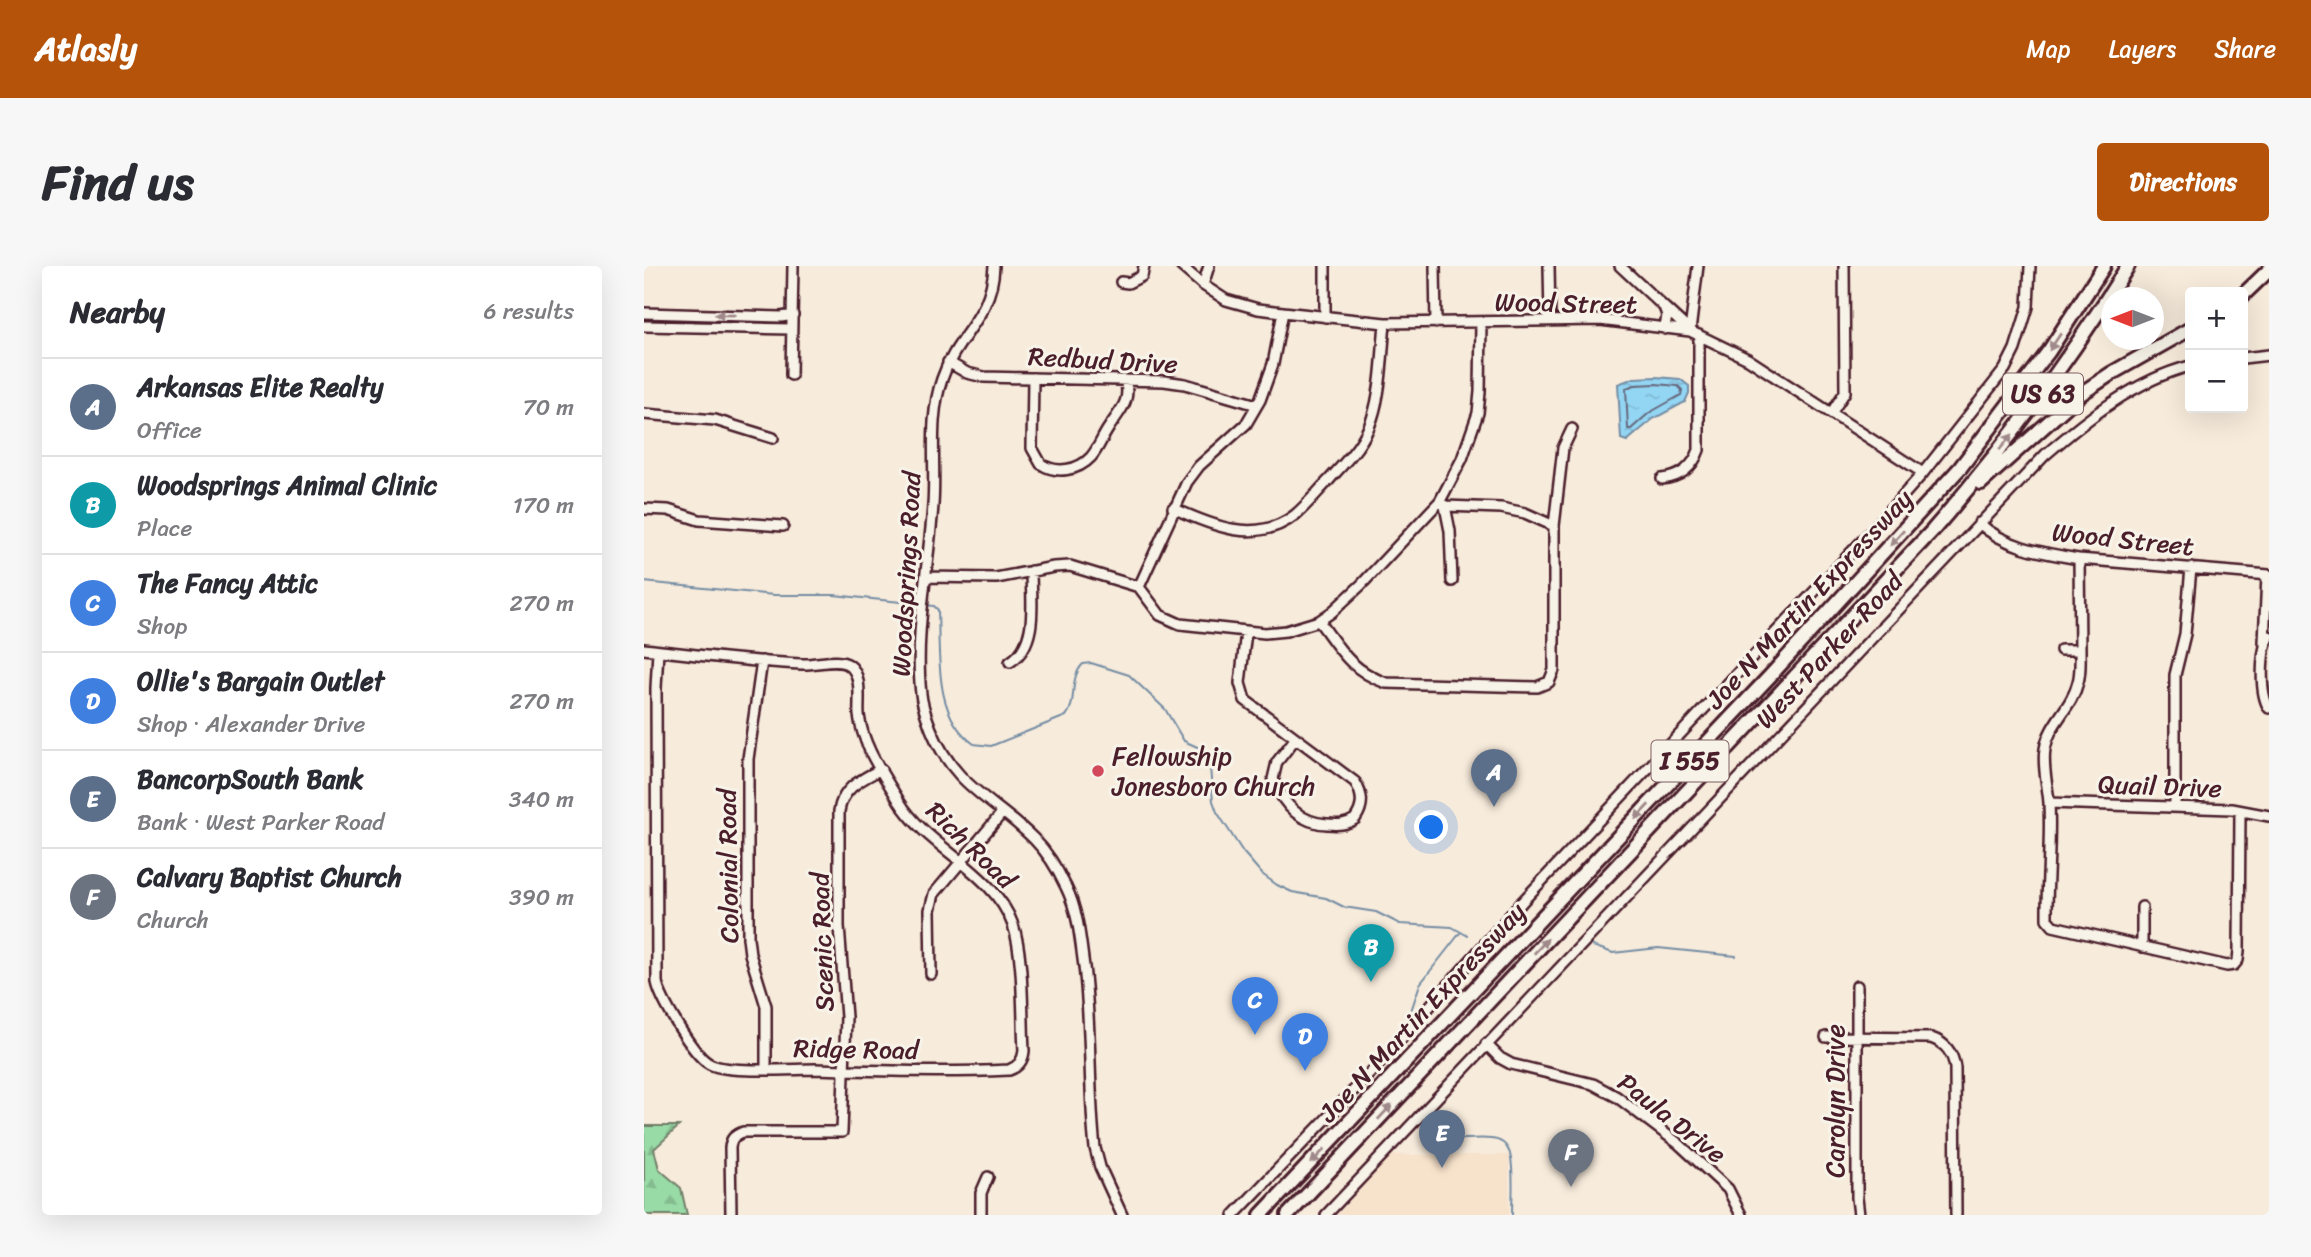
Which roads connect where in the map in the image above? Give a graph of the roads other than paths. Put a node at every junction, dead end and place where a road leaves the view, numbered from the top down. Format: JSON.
{"nodes":[{"id":1,"x":793,"y":266,"type":"edge"},
{"id":2,"x":994,"y":266,"type":"edge"},
{"id":3,"x":1144,"y":266,"type":"edge"},
{"id":4,"x":1181,"y":266,"type":"edge"},
{"id":5,"x":1209,"y":266,"type":"edge"},
{"id":6,"x":1325,"y":266,"type":"edge"},
{"id":7,"x":1436,"y":266,"type":"edge"},
{"id":8,"x":1549,"y":266,"type":"edge"},
{"id":9,"x":1620,"y":266,"type":"edge"},
{"id":10,"x":1698,"y":266,"type":"edge"},
{"id":11,"x":1844,"y":266,"type":"edge"},
{"id":12,"x":2030,"y":266,"type":"edge"},
{"id":13,"x":2102,"y":266,"type":"edge"},
{"id":14,"x":2128,"y":266,"type":"edge"},
{"id":15,"x":2269,"y":270,"type":"edge"},
{"id":16,"x":1122,"y":282,"type":"dead end"},
{"id":17,"x":1203,"y":285,"type":"junction"},
{"id":18,"x":2248,"y":290,"type":"edge"},
{"id":19,"x":1664,"y":307,"type":"junction"},
{"id":20,"x":1283,"y":312,"type":"junction"},
{"id":21,"x":644,"y":313,"type":"edge"},
{"id":22,"x":793,"y":315,"type":"junction"},
{"id":23,"x":1325,"y":317,"type":"junction"},
{"id":24,"x":1550,"y":320,"type":"junction"},
{"id":25,"x":1481,"y":322,"type":"junction"},
{"id":26,"x":1385,"y":323,"type":"junction"},
{"id":27,"x":1436,"y":323,"type":"junction"},
{"id":28,"x":644,"y":326,"type":"edge"},
{"id":29,"x":791,"y":329,"type":"junction"},
{"id":30,"x":1665,"y":329,"type":"junction"},
{"id":31,"x":2185,"y":332,"type":"edge"},
{"id":32,"x":1695,"y":333,"type":"junction"},
{"id":33,"x":2269,"y":355,"type":"edge"},
{"id":34,"x":2248,"y":357,"type":"edge"},
{"id":35,"x":948,"y":362,"type":"junction"},
{"id":36,"x":2185,"y":368,"type":"edge"},
{"id":37,"x":791,"y":375,"type":"dead end"},
{"id":38,"x":1033,"y":377,"type":"junction"},
{"id":39,"x":1125,"y":380,"type":"junction"},
{"id":40,"x":1257,"y":405,"type":"junction"},
{"id":41,"x":1832,"y":412,"type":"junction"},
{"id":42,"x":644,"y":414,"type":"edge"},
{"id":43,"x":1572,"y":429,"type":"dead end"},
{"id":44,"x":773,"y":438,"type":"dead end"},
{"id":45,"x":1923,"y":473,"type":"junction"},
{"id":46,"x":1662,"y":479,"type":"dead end"},
{"id":47,"x":1443,"y":503,"type":"junction"},
{"id":48,"x":1174,"y":508,"type":"junction"},
{"id":49,"x":644,"y":509,"type":"edge"},
{"id":50,"x":1947,"y":514,"type":"junction"},
{"id":51,"x":1979,"y":523,"type":"junction"},
{"id":52,"x":783,"y":526,"type":"dead end"},
{"id":53,"x":1554,"y":526,"type":"junction"},
{"id":54,"x":2079,"y":559,"type":"junction"},
{"id":55,"x":2192,"y":568,"type":"junction"},
{"id":56,"x":1031,"y":571,"type":"junction"},
{"id":57,"x":2268,"y":575,"type":"edge"},
{"id":58,"x":926,"y":577,"type":"junction"},
{"id":59,"x":1451,"y":581,"type":"dead end"},
{"id":60,"x":1139,"y":587,"type":"junction"},
{"id":61,"x":1319,"y":621,"type":"junction"},
{"id":62,"x":1246,"y":632,"type":"junction"},
{"id":63,"x":2267,"y":640,"type":"edge"},
{"id":64,"x":644,"y":649,"type":"edge"},
{"id":65,"x":2061,"y":650,"type":"dead end"},
{"id":66,"x":2080,"y":650,"type":"junction"},
{"id":67,"x":658,"y":651,"type":"junction"},
{"id":68,"x":762,"y":661,"type":"junction"},
{"id":69,"x":1010,"y":662,"type":"dead end"},
{"id":70,"x":2269,"y":708,"type":"edge"},
{"id":71,"x":1295,"y":739,"type":"junction"},
{"id":72,"x":881,"y":769,"type":"junction"},
{"id":73,"x":2049,"y":803,"type":"junction"},
{"id":74,"x":2175,"y":807,"type":"junction"},
{"id":75,"x":2240,"y":812,"type":"junction"},
{"id":76,"x":1002,"y":813,"type":"junction"},
{"id":77,"x":2269,"y":816,"type":"edge"},
{"id":78,"x":960,"y":862,"type":"junction"},
{"id":79,"x":2142,"y":907,"type":"dead end"},
{"id":80,"x":2142,"y":947,"type":"junction"},
{"id":81,"x":931,"y":974,"type":"dead end"},
{"id":82,"x":1857,"y":986,"type":"dead end"},
{"id":83,"x":1826,"y":1037,"type":"dead end"},
{"id":84,"x":1855,"y":1038,"type":"junction"},
{"id":85,"x":1486,"y":1044,"type":"junction"},
{"id":86,"x":1019,"y":1064,"type":"joint"},
{"id":87,"x":766,"y":1069,"type":"junction"},
{"id":88,"x":844,"y":1070,"type":"junction"},
{"id":89,"x":988,"y":1177,"type":"dead end"},
{"id":90,"x":731,"y":1215,"type":"edge"},
{"id":91,"x":981,"y":1215,"type":"edge"},
{"id":92,"x":1122,"y":1215,"type":"edge"},
{"id":93,"x":1234,"y":1215,"type":"edge"},
{"id":94,"x":1261,"y":1215,"type":"edge"},
{"id":95,"x":1288,"y":1215,"type":"edge"},
{"id":96,"x":1326,"y":1215,"type":"edge"},
{"id":97,"x":1741,"y":1215,"type":"edge"},
{"id":98,"x":1859,"y":1215,"type":"edge"},
{"id":99,"x":1956,"y":1215,"type":"edge"}],
"edges":[{"from":1,"to":22,"type":"street"},
{"from":2,"to":35,"type":"street","name":"Woodsprings Road"},
{"from":3,"to":16,"type":"street"},
{"from":4,"to":17,"type":"street","name":"Wood Street"},
{"from":5,"to":17,"type":"street"},
{"from":6,"to":23,"type":"street"},
{"from":7,"to":27,"type":"street"},
{"from":8,"to":24,"type":"street"},
{"from":9,"to":19,"type":"street"},
{"from":10,"to":32,"type":"street"},
{"from":11,"to":41,"type":"street"},
{"from":12,"to":45,"type":"street"},
{"from":13,"to":94,"type":"highway","name":"Joe N Martin Expressway","number":"I 555","one_way":true},
{"from":50,"to":14,"type":"highway","name":"Joe N Martin Expressway","number":"US 63","one_way":true},
{"from":15,"to":18,"type":"highway"},
{"from":17,"to":20,"type":"street","name":"Wood Street"},
{"from":19,"to":30,"type":"street"},
{"from":19,"to":32,"type":"street"},
{"from":20,"to":23,"type":"street","name":"Wood Street"},
{"from":20,"to":40,"type":"street"},
{"from":22,"to":21,"type":"street","one_way":true},
{"from":22,"to":29,"type":"street"},
{"from":23,"to":26,"type":"street","name":"Wood Street"},
{"from":24,"to":25,"type":"street","name":"Wood Street"},
{"from":24,"to":30,"type":"street","name":"Wood Street"},
{"from":25,"to":27,"type":"street","name":"Wood Street"},
{"from":25,"to":47,"type":"street"},
{"from":26,"to":27,"type":"street","name":"Wood Street"},
{"from":26,"to":48,"type":"street"},
{"from":28,"to":29,"type":"street"},
{"from":29,"to":37,"type":"street"},
{"from":30,"to":32,"type":"street","name":"Wood Street"},
{"from":31,"to":50,"type":"highway","number":"US 63"},
{"from":32,"to":41,"type":"street","name":"Wood Street"},
{"from":32,"to":46,"type":"street"},
{"from":33,"to":34,"type":"street"},
{"from":35,"to":38,"type":"street","name":"Redbud Drive"},
{"from":35,"to":58,"type":"street","name":"Woodsprings Road"},
{"from":36,"to":51,"type":"street","name":"West Parker Road"},
{"from":38,"to":39,"type":"street","name":"Redbud Drive"},
{"from":38,"to":39,"type":"street"},
{"from":39,"to":40,"type":"street","name":"Redbud Drive"},
{"from":40,"to":48,"type":"street"},
{"from":41,"to":45,"type":"street","name":"Wood Street"},
{"from":42,"to":44,"type":"street"},
{"from":43,"to":53,"type":"street"},
{"from":45,"to":93,"type":"street"},
{"from":47,"to":53,"type":"street"},
{"from":47,"to":59,"type":"street"},
{"from":47,"to":61,"type":"street"},
{"from":48,"to":60,"type":"street"},
{"from":49,"to":52,"type":"street"},
{"from":95,"to":50,"type":"highway","name":"Joe N Martin Expressway","number":"I 555","one_way":true},
{"from":51,"to":54,"type":"street","name":"Wood Street"},
{"from":51,"to":85,"type":"street","name":"West Parker Road"},
{"from":53,"to":61,"type":"street"},
{"from":54,"to":55,"type":"street","name":"Wood Street"},
{"from":54,"to":66,"type":"street"},
{"from":55,"to":57,"type":"street","name":"Wood Street"},
{"from":55,"to":74,"type":"street"},
{"from":56,"to":58,"type":"street"},
{"from":56,"to":60,"type":"street"},
{"from":56,"to":69,"type":"street"},
{"from":57,"to":63,"type":"street"},
{"from":58,"to":76,"type":"street","name":"Woodsprings Road"},
{"from":60,"to":62,"type":"street"},
{"from":61,"to":62,"type":"street"},
{"from":62,"to":71,"type":"street"},
{"from":63,"to":70,"type":"street"},
{"from":64,"to":67,"type":"street"},
{"from":65,"to":66,"type":"street"},
{"from":66,"to":73,"type":"street"},
{"from":67,"to":68,"type":"street"},
{"from":67,"to":87,"type":"street","name":"Ridge Road"},
{"from":68,"to":72,"type":"street","name":"Rich Road"},
{"from":68,"to":87,"type":"street","name":"Colonial Road"},
{"from":71,"to":71,"type":"street"},
{"from":72,"to":78,"type":"street","name":"Rich Road"},
{"from":72,"to":88,"type":"street","name":"Scenic Road"},
{"from":73,"to":74,"type":"street","name":"Quail Drive"},
{"from":73,"to":80,"type":"street"},
{"from":74,"to":75,"type":"street","name":"Quail Drive"},
{"from":75,"to":77,"type":"street","name":"Quail Drive"},
{"from":75,"to":80,"type":"street"},
{"from":76,"to":78,"type":"street"},
{"from":76,"to":92,"type":"street","name":"Woodsprings Road"},
{"from":78,"to":81,"type":"street"},
{"from":78,"to":86,"type":"street","name":"Rich Road"},
{"from":79,"to":80,"type":"street"},
{"from":82,"to":84,"type":"street","name":"Carolyn Drive"},
{"from":83,"to":84,"type":"street"},
{"from":84,"to":98,"type":"street","name":"Carolyn Drive"},
{"from":84,"to":99,"type":"street"},
{"from":85,"to":96,"type":"street","name":"West Parker Road"},
{"from":85,"to":97,"type":"street","name":"Paula Drive"},
{"from":86,"to":88,"type":"street","name":"Ridge Road"},
{"from":87,"to":88,"type":"street","name":"Ridge Road"},
{"from":88,"to":90,"type":"street","name":"Scenic Road"},
{"from":89,"to":91,"type":"street"}]}
